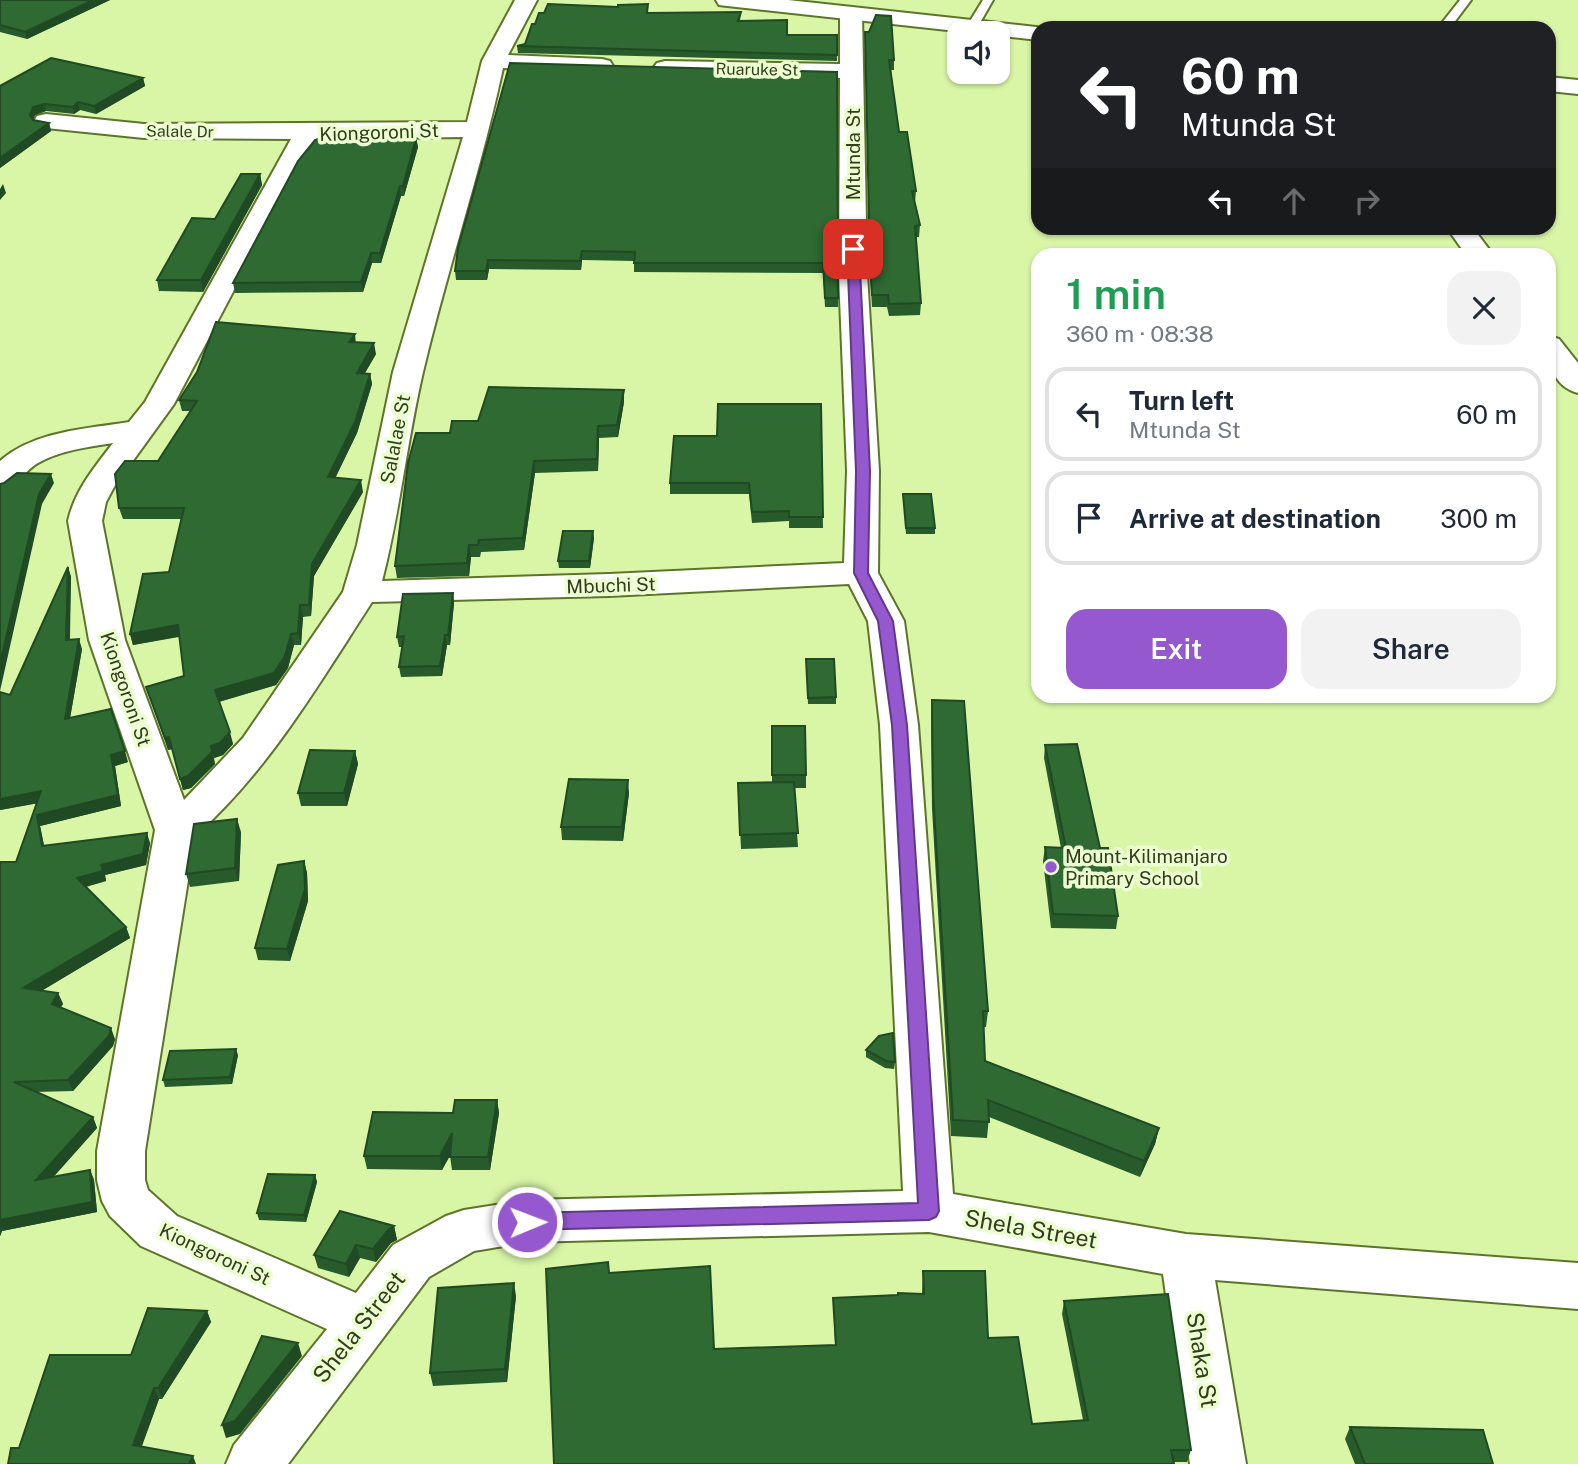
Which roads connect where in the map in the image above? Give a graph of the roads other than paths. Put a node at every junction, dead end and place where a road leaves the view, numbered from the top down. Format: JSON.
{"nodes":[{"id":1,"x":526,"y":0,"type":"edge"},
{"id":2,"x":727,"y":0,"type":"edge"},
{"id":3,"x":988,"y":0,"type":"edge"},
{"id":4,"x":1466,"y":0,"type":"edge"},
{"id":5,"x":851,"y":13,"type":"junction"},
{"id":6,"x":976,"y":21,"type":"edge"},
{"id":7,"x":1450,"y":21,"type":"edge"},
{"id":8,"x":947,"y":23,"type":"edge"},
{"id":9,"x":1010,"y":30,"type":"edge"},
{"id":10,"x":1031,"y":32,"type":"edge"},
{"id":11,"x":493,"y":61,"type":"junction"},
{"id":12,"x":621,"y":67,"type":"edge"},
{"id":13,"x":647,"y":67,"type":"edge"},
{"id":14,"x":852,"y":71,"type":"junction"},
{"id":15,"x":1556,"y":85,"type":"edge"},
{"id":16,"x":1578,"y":87,"type":"edge"},
{"id":17,"x":46,"y":121,"type":"edge"},
{"id":18,"x":478,"y":129,"type":"junction"},
{"id":19,"x":315,"y":132,"type":"junction"},
{"id":20,"x":1556,"y":354,"type":"edge"},
{"id":21,"x":1578,"y":384,"type":"edge"},
{"id":22,"x":139,"y":430,"type":"junction"},
{"id":23,"x":0,"y":484,"type":"edge"},
{"id":24,"x":861,"y":573,"type":"junction"},
{"id":25,"x":361,"y":592,"type":"junction"},
{"id":26,"x":175,"y":830,"type":"junction"},
{"id":27,"x":929,"y":1211,"type":"junction"},
{"id":28,"x":1186,"y":1256,"type":"junction"},
{"id":29,"x":1578,"y":1286,"type":"edge"},
{"id":30,"x":363,"y":1320,"type":"junction"},
{"id":31,"x":254,"y":1464,"type":"edge"},
{"id":32,"x":1218,"y":1464,"type":"edge"}],
"edges":[{"from":1,"to":11,"type":"street","name":"Salalae St"},
{"from":2,"to":5,"type":"street"},
{"from":3,"to":6,"type":"lane"},
{"from":4,"to":7,"type":"lane"},
{"from":5,"to":8,"type":"street"},
{"from":5,"to":14,"type":"street","name":"Mtunda St"},
{"from":9,"to":10,"type":"street"},
{"from":11,"to":12,"type":"street"},
{"from":11,"to":18,"type":"street","name":"Salalae St"},
{"from":13,"to":14,"type":"street","name":"Ruaruke St"},
{"from":14,"to":24,"type":"street","name":"Mtunda St"},
{"from":15,"to":16,"type":"street"},
{"from":17,"to":19,"type":"street","name":"Salale Dr"},
{"from":18,"to":19,"type":"street","name":"Kiongoroni St"},
{"from":18,"to":25,"type":"street","name":"Salalae St"},
{"from":19,"to":22,"type":"street","name":"Kiongoroni St"},
{"from":20,"to":21,"type":"street"},
{"from":22,"to":23,"type":"street"},
{"from":22,"to":26,"type":"street","name":"Kiongoroni St"},
{"from":24,"to":25,"type":"street","name":"Mbuchi St"},
{"from":24,"to":27,"type":"street","name":"Mtunda St"},
{"from":25,"to":26,"type":"street","name":"Salalae St"},
{"from":26,"to":30,"type":"street","name":"Kiongoroni St"},
{"from":27,"to":28,"type":"street","name":"Shela Street"},
{"from":27,"to":30,"type":"street","name":"Shela Street"},
{"from":28,"to":29,"type":"street","name":"Shela Street"},
{"from":28,"to":32,"type":"street","name":"Shaka St"},
{"from":30,"to":31,"type":"street","name":"Shela Street"}]}
